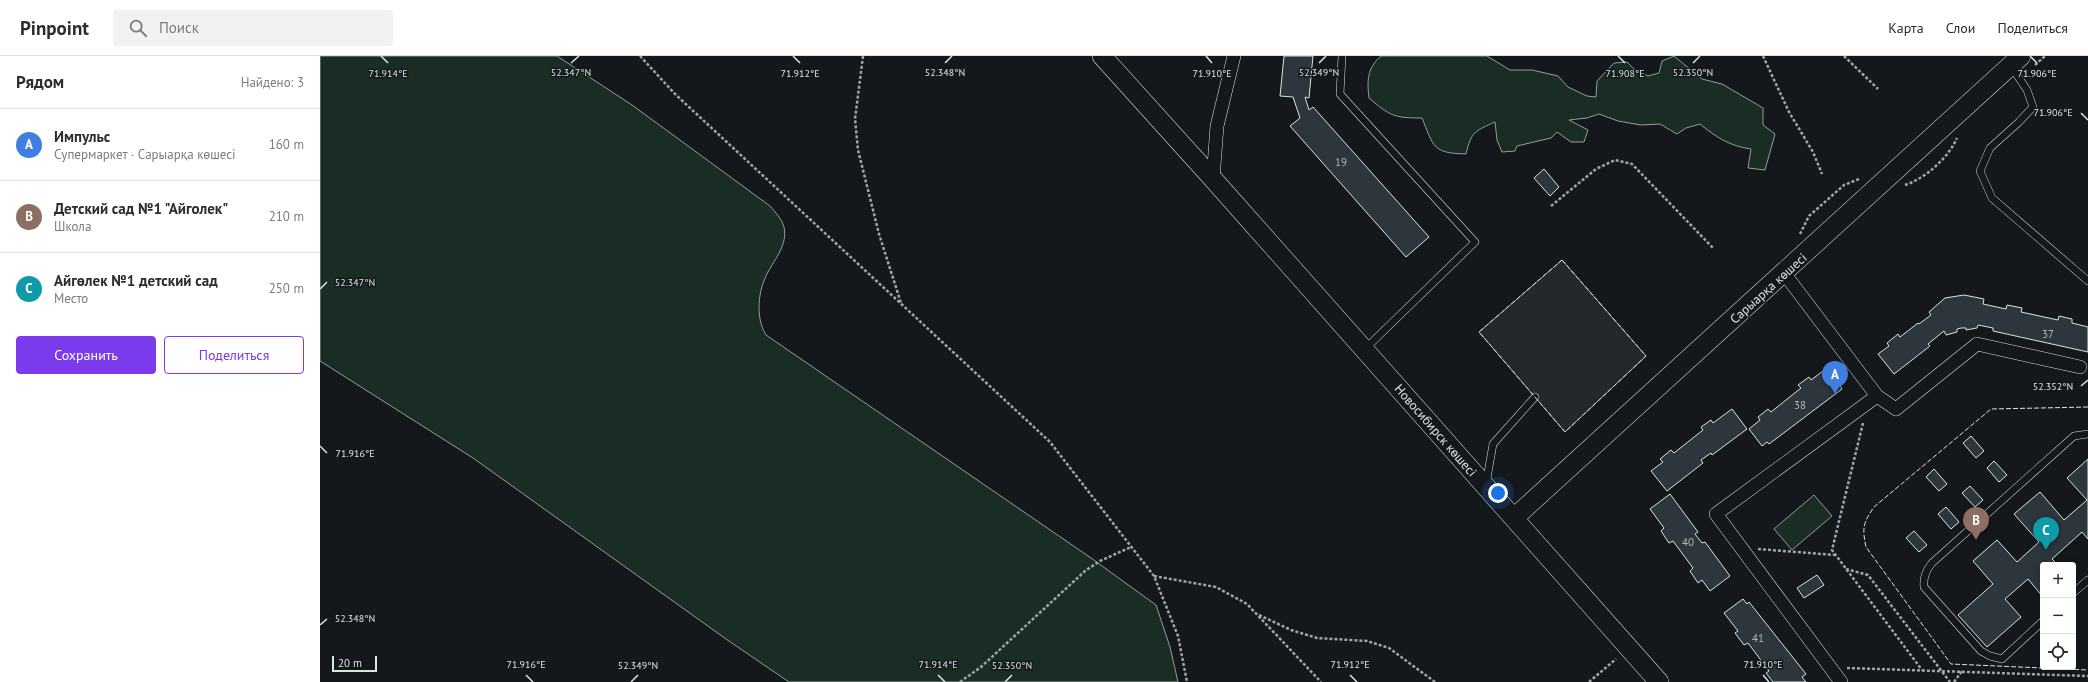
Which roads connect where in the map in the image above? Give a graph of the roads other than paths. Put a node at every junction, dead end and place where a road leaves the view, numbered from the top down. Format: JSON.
{"nodes":[{"id":1,"x":1102,"y":56,"type":"edge"},
{"id":2,"x":1234,"y":56,"type":"edge"},
{"id":3,"x":1342,"y":56,"type":"edge"},
{"id":4,"x":2015,"y":61,"type":"edge"},
{"id":5,"x":1213,"y":179,"type":"junction"},
{"id":6,"x":1784,"y":273,"type":"junction"},
{"id":7,"x":2088,"y":280,"type":"edge"},
{"id":8,"x":1365,"y":349,"type":"junction"},
{"id":9,"x":2080,"y":367,"type":"dead end"},
{"id":10,"x":1535,"y":397,"type":"dead end"},
{"id":11,"x":1872,"y":399,"type":"junction"},
{"id":12,"x":2088,"y":434,"type":"edge"},
{"id":13,"x":1485,"y":486,"type":"junction"},
{"id":14,"x":1514,"y":518,"type":"junction"},
{"id":15,"x":2088,"y":580,"type":"edge"},
{"id":16,"x":2076,"y":590,"type":"edge"},
{"id":17,"x":2040,"y":624,"type":"edge"},
{"id":18,"x":1659,"y":682,"type":"edge"},
{"id":19,"x":1841,"y":682,"type":"edge"}],
"edges":[{"from":1,"to":5,"type":"main road","name":"Новосибирск көшесі"},
{"from":2,"to":5,"type":"street"},
{"from":3,"to":8,"type":"lane"},
{"from":4,"to":6,"type":"main road","name":"Сарыарқа көшесі"},
{"from":4,"to":7,"type":"lane"},
{"from":5,"to":8,"type":"main road","name":"Новосибирск көшесі"},
{"from":6,"to":11,"type":"street"},
{"from":6,"to":14,"type":"main road","name":"Сарыарқа көшесі"},
{"from":8,"to":13,"type":"main road","name":"Новосибирск көшесі"},
{"from":9,"to":11,"type":"street"},
{"from":10,"to":13,"type":"lane"},
{"from":11,"to":19,"type":"street"},
{"from":12,"to":17,"type":"lane"},
{"from":13,"to":14,"type":"main road","name":"Новосибирск көшесі"},
{"from":14,"to":18,"type":"main road","name":"Новосибирск көшесі"},
{"from":15,"to":16,"type":"lane"}]}
